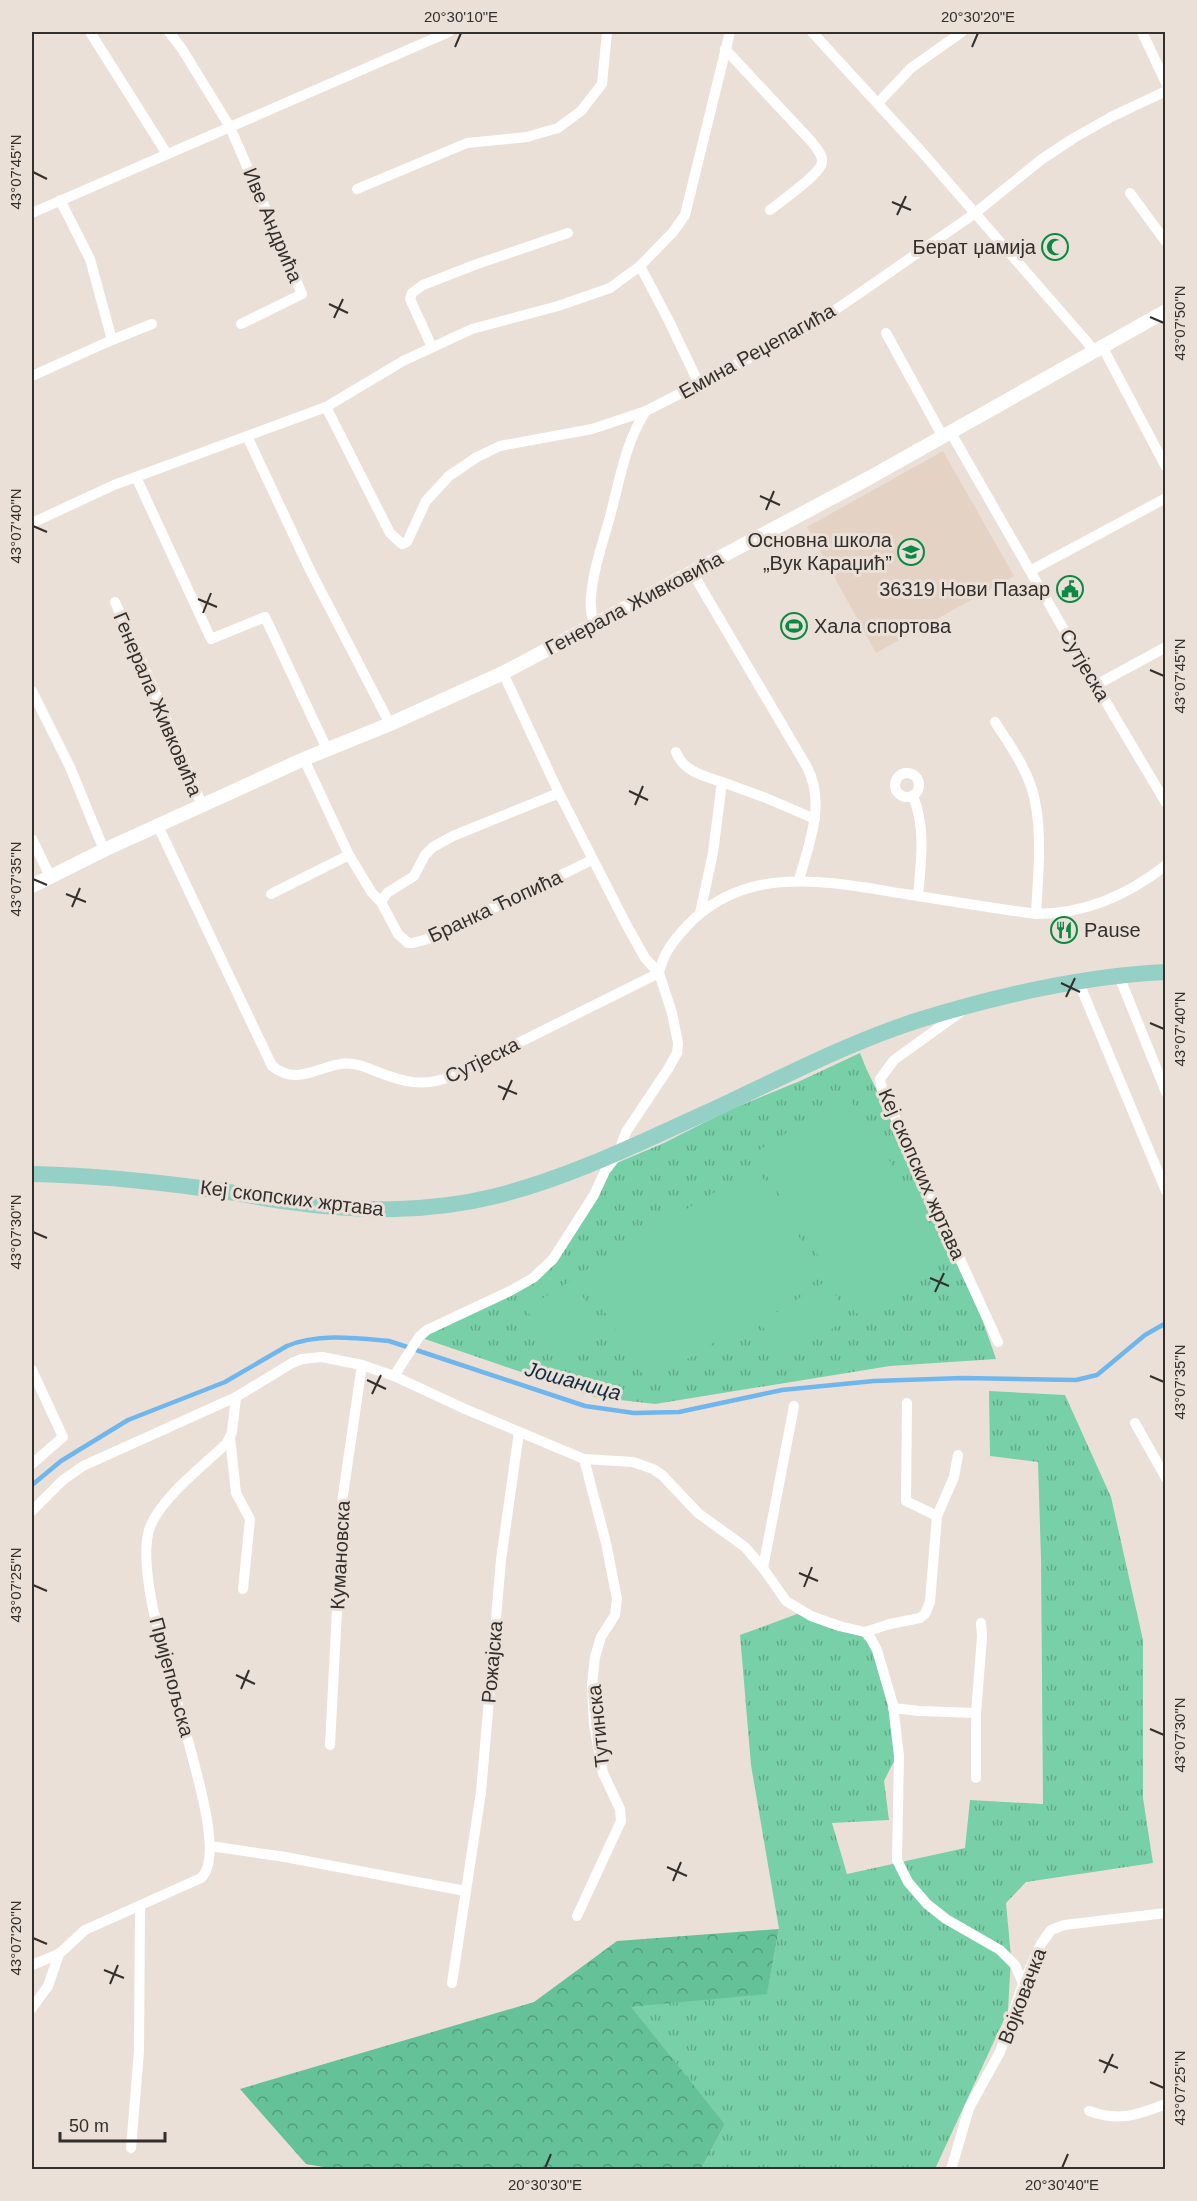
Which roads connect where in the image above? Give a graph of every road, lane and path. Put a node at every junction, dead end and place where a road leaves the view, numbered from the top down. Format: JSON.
{"nodes":[{"id":1,"x":90,"y":32,"type":"edge"},
{"id":2,"x":169,"y":32,"type":"edge"},
{"id":3,"x":449,"y":32,"type":"edge"},
{"id":4,"x":608,"y":32,"type":"edge"},
{"id":5,"x":729,"y":32,"type":"edge"},
{"id":6,"x":812,"y":32,"type":"edge"},
{"id":7,"x":962,"y":32,"type":"edge"},
{"id":8,"x":1142,"y":32,"type":"edge"},
{"id":9,"x":725,"y":49,"type":"junction"},
{"id":10,"x":1166,"y":83,"type":"edge"},
{"id":11,"x":1166,"y":91,"type":"edge"},
{"id":12,"x":878,"y":103,"type":"junction"},
{"id":13,"x":230,"y":127,"type":"junction"},
{"id":14,"x":167,"y":154,"type":"junction"},
{"id":15,"x":357,"y":189,"type":"dead end"},
{"id":16,"x":1130,"y":193,"type":"dead end"},
{"id":17,"x":60,"y":200,"type":"junction"},
{"id":18,"x":32,"y":201,"type":"edge"},
{"id":19,"x":770,"y":210,"type":"dead end"},
{"id":20,"x":34,"y":212,"type":"edge"},
{"id":21,"x":974,"y":214,"type":"junction"},
{"id":22,"x":568,"y":233,"type":"dead end"},
{"id":23,"x":1166,"y":242,"type":"edge"},
{"id":24,"x":640,"y":266,"type":"junction"},
{"id":25,"x":1166,"y":311,"type":"edge"},
{"id":26,"x":152,"y":324,"type":"dead end"},
{"id":27,"x":241,"y":324,"type":"dead end"},
{"id":28,"x":886,"y":333,"type":"dead end"},
{"id":29,"x":112,"y":340,"type":"junction"},
{"id":30,"x":432,"y":347,"type":"junction"},
{"id":31,"x":1098,"y":348,"type":"junction"},
{"id":32,"x":32,"y":376,"type":"edge"},
{"id":33,"x":699,"y":384,"type":"junction"},
{"id":34,"x":326,"y":407,"type":"junction"},
{"id":35,"x":646,"y":411,"type":"junction"},
{"id":36,"x":947,"y":435,"type":"junction"},
{"id":37,"x":247,"y":436,"type":"junction"},
{"id":38,"x":1166,"y":466,"type":"edge"},
{"id":39,"x":136,"y":477,"type":"junction"},
{"id":40,"x":1166,"y":498,"type":"edge"},
{"id":41,"x":32,"y":523,"type":"edge"},
{"id":42,"x":1030,"y":571,"type":"junction"},
{"id":43,"x":693,"y":572,"type":"junction"},
{"id":44,"x":115,"y":602,"type":"dead end"},
{"id":45,"x":594,"y":624,"type":"junction"},
{"id":46,"x":1166,"y":647,"type":"edge"},
{"id":47,"x":503,"y":673,"type":"junction"},
{"id":48,"x":1096,"y":685,"type":"junction"},
{"id":49,"x":32,"y":692,"type":"edge"},
{"id":50,"x":995,"y":722,"type":"dead end"},
{"id":51,"x":390,"y":724,"type":"junction"},
{"id":52,"x":327,"y":749,"type":"junction"},
{"id":53,"x":676,"y":753,"type":"dead end"},
{"id":54,"x":304,"y":759,"type":"junction"},
{"id":55,"x":722,"y":782,"type":"junction"},
{"id":56,"x":559,"y":793,"type":"junction"},
{"id":57,"x":913,"y":796,"type":"dead end"},
{"id":58,"x":1166,"y":802,"type":"edge"},
{"id":59,"x":202,"y":805,"type":"junction"},
{"id":60,"x":815,"y":819,"type":"junction"},
{"id":61,"x":159,"y":826,"type":"junction"},
{"id":62,"x":32,"y":839,"type":"edge"},
{"id":63,"x":104,"y":850,"type":"junction"},
{"id":64,"x":349,"y":855,"type":"junction"},
{"id":65,"x":592,"y":860,"type":"junction"},
{"id":66,"x":1166,"y":865,"type":"edge"},
{"id":67,"x":50,"y":876,"type":"junction"},
{"id":68,"x":799,"y":880,"type":"junction"},
{"id":69,"x":32,"y":886,"type":"edge"},
{"id":70,"x":271,"y":894,"type":"dead end"},
{"id":71,"x":918,"y":896,"type":"junction"},
{"id":72,"x":381,"y":902,"type":"junction"},
{"id":73,"x":700,"y":913,"type":"junction"},
{"id":74,"x":1036,"y":914,"type":"junction"},
{"id":75,"x":1166,"y":972,"type":"edge"},
{"id":76,"x":659,"y":973,"type":"junction"},
{"id":77,"x":1119,"y":976,"type":"junction"},
{"id":78,"x":1079,"y":983,"type":"junction"},
{"id":79,"x":970,"y":1006,"type":"junction"},
{"id":80,"x":1166,"y":1092,"type":"edge"},
{"id":81,"x":618,"y":1154,"type":"junction"},
{"id":82,"x":32,"y":1174,"type":"edge"},
{"id":83,"x":1166,"y":1191,"type":"edge"},
{"id":84,"x":998,"y":1342,"type":"dead end"},
{"id":85,"x":362,"y":1365,"type":"junction"},
{"id":86,"x":32,"y":1370,"type":"edge"},
{"id":87,"x":394,"y":1376,"type":"junction"},
{"id":88,"x":236,"y":1397,"type":"junction"},
{"id":89,"x":908,"y":1404,"type":"dead end"},
{"id":90,"x":794,"y":1406,"type":"dead end"},
{"id":91,"x":1136,"y":1423,"type":"dead end"},
{"id":92,"x":519,"y":1432,"type":"junction"},
{"id":93,"x":230,"y":1437,"type":"junction"},
{"id":94,"x":958,"y":1455,"type":"dead end"},
{"id":95,"x":584,"y":1459,"type":"junction"},
{"id":96,"x":32,"y":1464,"type":"edge"},
{"id":97,"x":1166,"y":1478,"type":"edge"},
{"id":98,"x":32,"y":1511,"type":"edge"},
{"id":99,"x":937,"y":1516,"type":"junction"},
{"id":100,"x":763,"y":1568,"type":"junction"},
{"id":101,"x":243,"y":1589,"type":"dead end"},
{"id":102,"x":981,"y":1623,"type":"dead end"},
{"id":103,"x":865,"y":1632,"type":"junction"},
{"id":104,"x":893,"y":1708,"type":"junction"},
{"id":105,"x":976,"y":1713,"type":"junction"},
{"id":106,"x":330,"y":1745,"type":"dead end"},
{"id":107,"x":976,"y":1778,"type":"dead end"},
{"id":108,"x":210,"y":1846,"type":"junction"},
{"id":109,"x":465,"y":1892,"type":"junction"},
{"id":110,"x":140,"y":1907,"type":"junction"},
{"id":111,"x":1166,"y":1913,"type":"edge"},
{"id":112,"x":577,"y":1916,"type":"dead end"},
{"id":113,"x":59,"y":1954,"type":"junction"},
{"id":114,"x":32,"y":1965,"type":"edge"},
{"id":115,"x":452,"y":1983,"type":"dead end"},
{"id":116,"x":1023,"y":1983,"type":"junction"},
{"id":117,"x":32,"y":2008,"type":"edge"},
{"id":118,"x":1166,"y":2104,"type":"edge"},
{"id":119,"x":1089,"y":2111,"type":"dead end"},
{"id":120,"x":131,"y":2148,"type":"dead end"},
{"id":121,"x":951,"y":2169,"type":"edge"}],
"edges":[{"from":1,"to":14,"type":"street"},
{"from":2,"to":13,"type":"street","name":"Иве Андрића"},
{"from":3,"to":13,"type":"street"},
{"from":4,"to":15,"type":"street"},
{"from":5,"to":9,"type":"street"},
{"from":6,"to":12,"type":"street"},
{"from":7,"to":12,"type":"street"},
{"from":8,"to":10,"type":"street"},
{"from":9,"to":19,"type":"street"},
{"from":9,"to":24,"type":"street"},
{"from":11,"to":21,"type":"street","name":"Емина Реџепагића"},
{"from":12,"to":21,"type":"street"},
{"from":13,"to":14,"type":"street"},
{"from":13,"to":27,"type":"street","name":"Иве Андрића"},
{"from":14,"to":17,"type":"street"},
{"from":16,"to":23,"type":"street"},
{"from":17,"to":20,"type":"street"},
{"from":17,"to":29,"type":"street"},
{"from":18,"to":20,"type":"street"},
{"from":21,"to":31,"type":"street"},
{"from":21,"to":33,"type":"street","name":"Емина Реџепагића"},
{"from":22,"to":30,"type":"street"},
{"from":24,"to":30,"type":"street"},
{"from":24,"to":33,"type":"street"},
{"from":25,"to":31,"type":"street","name":"Генерала Живковића"},
{"from":26,"to":29,"type":"street"},
{"from":28,"to":36,"type":"street","name":"Сутјеска"},
{"from":29,"to":32,"type":"street"},
{"from":30,"to":34,"type":"street"},
{"from":31,"to":36,"type":"street","name":"Генерала Живковића"},
{"from":31,"to":38,"type":"street"},
{"from":33,"to":35,"type":"street","name":"Емина Реџепагића"},
{"from":34,"to":35,"type":"street","name":"Емина Реџепагића"},
{"from":34,"to":37,"type":"street"},
{"from":35,"to":45,"type":"street"},
{"from":36,"to":42,"type":"street","name":"Сутјеска"},
{"from":36,"to":43,"type":"street","name":"Генерала Живковића"},
{"from":37,"to":39,"type":"street"},
{"from":37,"to":51,"type":"street"},
{"from":39,"to":41,"type":"street"},
{"from":39,"to":52,"type":"street"},
{"from":40,"to":42,"type":"street"},
{"from":42,"to":48,"type":"street","name":"Сутјеска"},
{"from":43,"to":45,"type":"street","name":"Генерала Живковића"},
{"from":43,"to":60,"type":"street"},
{"from":44,"to":59,"type":"street","name":"Генерала Живковића"},
{"from":45,"to":47,"type":"street","name":"Генерала Живковића"},
{"from":46,"to":48,"type":"street"},
{"from":47,"to":51,"type":"street","name":"Генерала Живковића"},
{"from":47,"to":56,"type":"street"},
{"from":48,"to":58,"type":"street","name":"Сутјеска"},
{"from":49,"to":63,"type":"street"},
{"from":50,"to":74,"type":"street"},
{"from":51,"to":52,"type":"street","name":"Генерала Живковића"},
{"from":52,"to":54,"type":"street","name":"Генерала Живковића"},
{"from":53,"to":55,"type":"street"},
{"from":54,"to":59,"type":"street","name":"Генерала Живковића"},
{"from":54,"to":64,"type":"street"},
{"from":55,"to":60,"type":"street"},
{"from":55,"to":73,"type":"street"},
{"from":56,"to":65,"type":"street"},
{"from":56,"to":72,"type":"street"},
{"from":57,"to":71,"type":"street"},
{"from":59,"to":61,"type":"street","name":"Генерала Живковића"},
{"from":60,"to":68,"type":"street"},
{"from":61,"to":63,"type":"street","name":"Генерала Живковића"},
{"from":61,"to":76,"type":"street","name":"Сутјеска"},
{"from":62,"to":67,"type":"street"},
{"from":63,"to":67,"type":"street","name":"Генерала Живковића"},
{"from":64,"to":70,"type":"street"},
{"from":64,"to":72,"type":"street","name":"Бранка Ћопића"},
{"from":65,"to":72,"type":"street","name":"Бранка Ћопића"},
{"from":65,"to":76,"type":"street"},
{"from":66,"to":74,"type":"street"},
{"from":67,"to":69,"type":"street","name":"Генерала Живковића"},
{"from":68,"to":71,"type":"street"},
{"from":68,"to":73,"type":"street"},
{"from":71,"to":74,"type":"street"},
{"from":73,"to":76,"type":"street"},
{"from":75,"to":77,"type":"main road","name":"Кеј скопских жртава"},
{"from":76,"to":81,"type":"street"},
{"from":77,"to":78,"type":"main road","name":"Кеј скопских жртава"},
{"from":77,"to":80,"type":"street"},
{"from":78,"to":79,"type":"main road","name":"Кеј скопских жртава"},
{"from":78,"to":83,"type":"street"},
{"from":79,"to":81,"type":"main road","name":"Кеј скопских жртава"},
{"from":79,"to":84,"type":"street","name":"Кеј скопских жртава"},
{"from":81,"to":82,"type":"main road","name":"Кеј скопских жртава"},
{"from":81,"to":87,"type":"street"},
{"from":85,"to":87,"type":"street"},
{"from":85,"to":88,"type":"street"},
{"from":85,"to":106,"type":"street","name":"Кумановска"},
{"from":86,"to":96,"type":"street"},
{"from":87,"to":92,"type":"street"},
{"from":88,"to":93,"type":"street"},
{"from":88,"to":98,"type":"street"},
{"from":89,"to":99,"type":"street"},
{"from":90,"to":100,"type":"street"},
{"from":91,"to":97,"type":"street"},
{"from":92,"to":95,"type":"street"},
{"from":92,"to":109,"type":"street","name":"Рожајска"},
{"from":93,"to":101,"type":"street"},
{"from":93,"to":108,"type":"street","name":"Пријепољска"},
{"from":94,"to":99,"type":"street"},
{"from":95,"to":100,"type":"street"},
{"from":95,"to":112,"type":"street","name":"Тутинска"},
{"from":99,"to":103,"type":"street"},
{"from":100,"to":103,"type":"street"},
{"from":102,"to":105,"type":"street"},
{"from":103,"to":104,"type":"street"},
{"from":104,"to":105,"type":"street"},
{"from":104,"to":116,"type":"street"},
{"from":105,"to":107,"type":"street"},
{"from":108,"to":109,"type":"street"},
{"from":108,"to":110,"type":"street","name":"Пријепољска"},
{"from":109,"to":115,"type":"street","name":"Рожајска"},
{"from":110,"to":113,"type":"street","name":"Пријепољска"},
{"from":110,"to":120,"type":"street"},
{"from":111,"to":116,"type":"street","name":"Војковачка"},
{"from":113,"to":114,"type":"street","name":"Пријепољска"},
{"from":113,"to":117,"type":"street","name":"Пријепољска"},
{"from":116,"to":121,"type":"street","name":"Војковачка"},
{"from":118,"to":119,"type":"street"}]}
